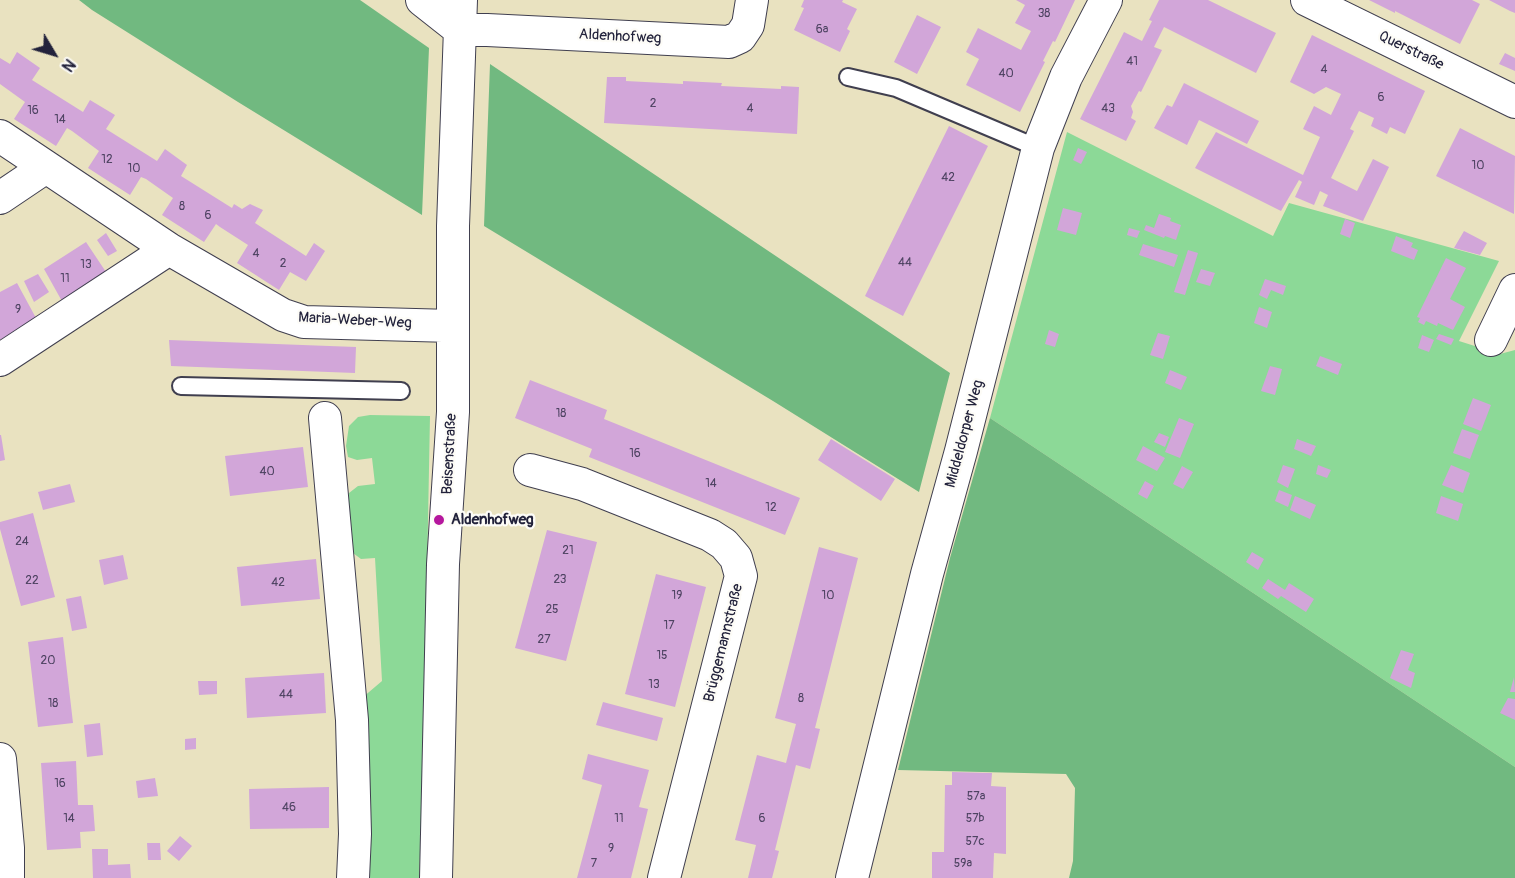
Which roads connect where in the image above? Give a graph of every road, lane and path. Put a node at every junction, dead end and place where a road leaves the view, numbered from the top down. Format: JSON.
{"nodes":[{"id":1,"x":422,"y":0,"type":"edge"},
{"id":2,"x":752,"y":0,"type":"edge"},
{"id":3,"x":1106,"y":0,"type":"edge"},
{"id":4,"x":1307,"y":0,"type":"edge"},
{"id":5,"x":460,"y":15,"type":"edge"},
{"id":6,"x":848,"y":77,"type":"dead end"},
{"id":7,"x":1515,"y":102,"type":"edge"},
{"id":8,"x":0,"y":136,"type":"edge"},
{"id":9,"x":1038,"y":148,"type":"junction"},
{"id":10,"x":46,"y":167,"type":"junction"},
{"id":11,"x":0,"y":198,"type":"edge"},
{"id":12,"x":169,"y":249,"type":"junction"},
{"id":13,"x":1515,"y":290,"type":"edge"},
{"id":14,"x":452,"y":326,"type":"junction"},
{"id":15,"x":1491,"y":340,"type":"dead end"},
{"id":16,"x":0,"y":360,"type":"edge"},
{"id":17,"x":181,"y":386,"type":"dead end"},
{"id":18,"x":400,"y":391,"type":"dead end"},
{"id":19,"x":324,"y":404,"type":"junction"},
{"id":20,"x":530,"y":470,"type":"dead end"},
{"id":21,"x":0,"y":759,"type":"edge"},
{"id":22,"x":8,"y":878,"type":"edge"},
{"id":23,"x":353,"y":878,"type":"edge"},
{"id":24,"x":436,"y":878,"type":"edge"},
{"id":25,"x":664,"y":878,"type":"edge"},
{"id":26,"x":852,"y":878,"type":"edge"}],
"edges":[{"from":1,"to":5,"type":"street"},
{"from":2,"to":5,"type":"street","name":"Aldenhofweg"},
{"from":3,"to":9,"type":"street","name":"Middeldorper Weg"},
{"from":4,"to":7,"type":"street","name":"Querstraße"},
{"from":5,"to":14,"type":"street","name":"Beisenstraße"},
{"from":6,"to":9,"type":"lane"},
{"from":8,"to":10,"type":"street","name":"Maria-Weber-Weg"},
{"from":9,"to":26,"type":"street","name":"Middeldorper Weg"},
{"from":10,"to":11,"type":"street"},
{"from":10,"to":12,"type":"street","name":"Maria-Weber-Weg"},
{"from":12,"to":14,"type":"street","name":"Maria-Weber-Weg"},
{"from":12,"to":16,"type":"street"},
{"from":13,"to":15,"type":"street"},
{"from":14,"to":24,"type":"street","name":"Beisenstraße"},
{"from":17,"to":19,"type":"lane"},
{"from":18,"to":19,"type":"lane"},
{"from":19,"to":23,"type":"street"},
{"from":20,"to":25,"type":"street","name":"Brüggemannstraße"},
{"from":21,"to":22,"type":"street"}]}
